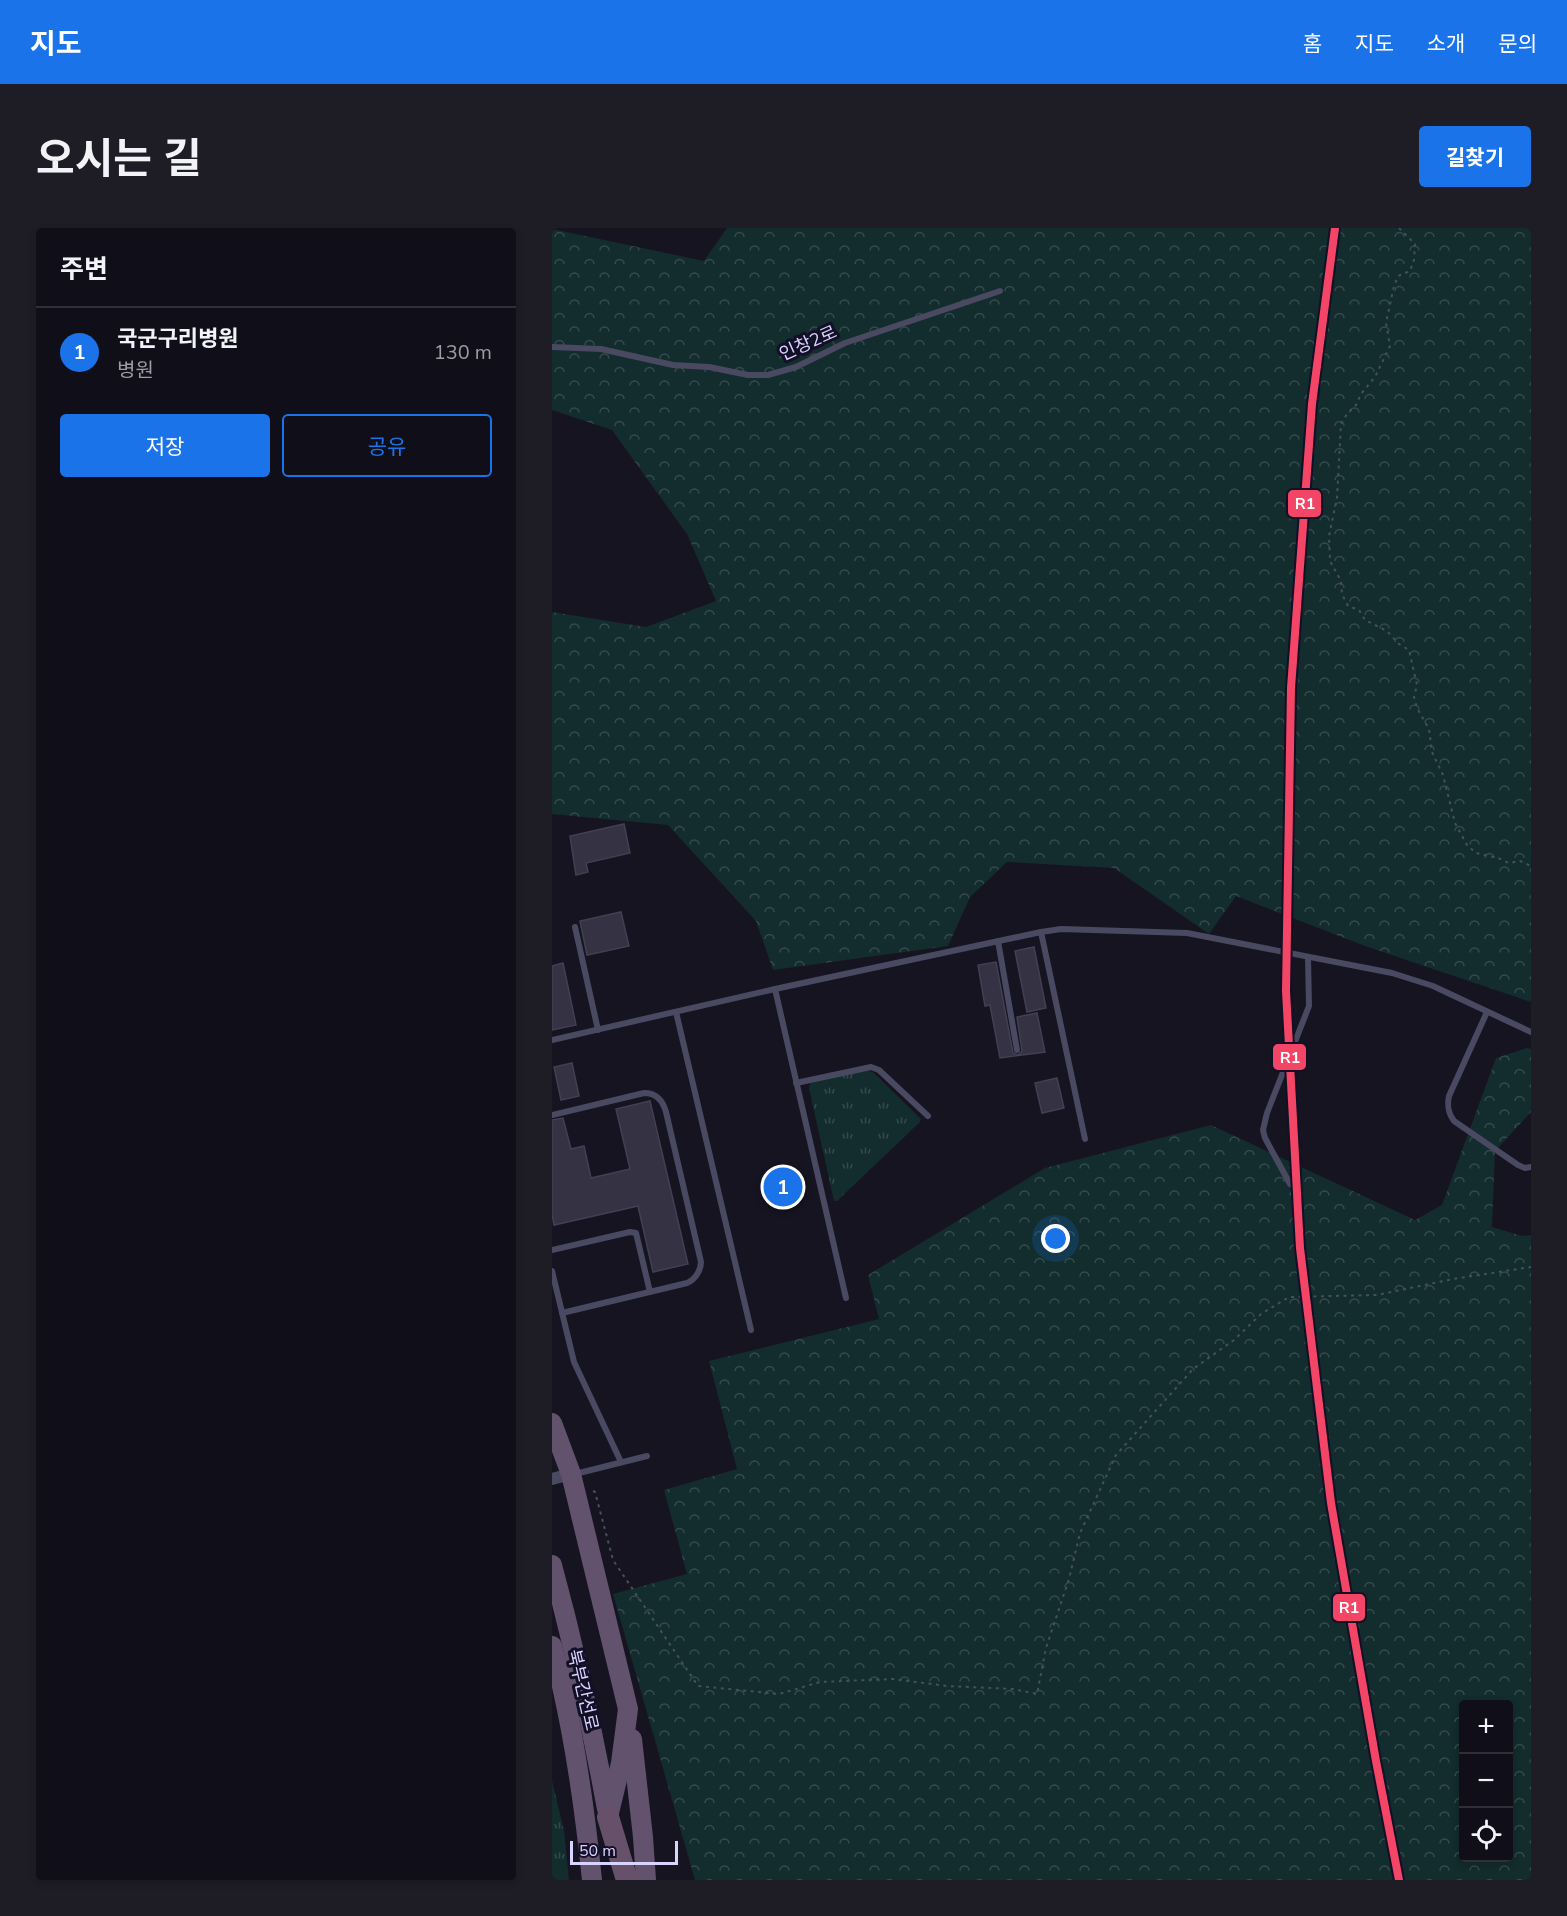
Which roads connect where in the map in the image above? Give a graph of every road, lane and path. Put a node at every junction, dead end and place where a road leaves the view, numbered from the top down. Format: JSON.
{"nodes":[{"id":1,"x":1399,"y":228,"type":"edge"},
{"id":2,"x":1000,"y":291,"type":"dead end"},
{"id":3,"x":552,"y":347,"type":"edge"},
{"id":4,"x":1531,"y":866,"type":"edge"},
{"id":5,"x":575,"y":927,"type":"dead end"},
{"id":6,"x":1041,"y":932,"type":"junction"},
{"id":7,"x":998,"y":941,"type":"junction"},
{"id":8,"x":1308,"y":958,"type":"junction"},
{"id":9,"x":775,"y":989,"type":"junction"},
{"id":10,"x":676,"y":1012,"type":"junction"},
{"id":11,"x":1487,"y":1012,"type":"junction"},
{"id":12,"x":598,"y":1030,"type":"junction"},
{"id":13,"x":1531,"y":1032,"type":"edge"},
{"id":14,"x":552,"y":1040,"type":"edge"},
{"id":15,"x":1017,"y":1050,"type":"dead end"},
{"id":16,"x":796,"y":1083,"type":"junction"},
{"id":17,"x":552,"y":1115,"type":"edge"},
{"id":18,"x":928,"y":1116,"type":"dead end"},
{"id":19,"x":1085,"y":1139,"type":"dead end"},
{"id":20,"x":1531,"y":1167,"type":"edge"},
{"id":21,"x":1290,"y":1185,"type":"dead end"},
{"id":22,"x":552,"y":1250,"type":"edge"},
{"id":23,"x":1531,"y":1268,"type":"edge"},
{"id":24,"x":552,"y":1271,"type":"edge"},
{"id":25,"x":650,"y":1292,"type":"junction"},
{"id":26,"x":846,"y":1298,"type":"dead end"},
{"id":27,"x":562,"y":1312,"type":"junction"},
{"id":28,"x":751,"y":1329,"type":"dead end"},
{"id":29,"x":552,"y":1423,"type":"edge"},
{"id":30,"x":647,"y":1456,"type":"dead end"},
{"id":31,"x":621,"y":1462,"type":"junction"},
{"id":32,"x":559,"y":1477,"type":"edge"},
{"id":33,"x":552,"y":1565,"type":"edge"},
{"id":34,"x":552,"y":1646,"type":"edge"},
{"id":35,"x":628,"y":1709,"type":"junction"},
{"id":36,"x":608,"y":1817,"type":"junction"},
{"id":37,"x":592,"y":1880,"type":"edge"},
{"id":38,"x":615,"y":1880,"type":"edge"},
{"id":39,"x":627,"y":1880,"type":"edge"},
{"id":40,"x":646,"y":1880,"type":"edge"}],
"edges":[{"from":1,"to":4,"type":"path"},
{"from":2,"to":3,"type":"lane","name":"인창2로"},
{"from":5,"to":12,"type":"lane"},
{"from":6,"to":7,"type":"lane"},
{"from":6,"to":8,"type":"lane"},
{"from":6,"to":19,"type":"lane"},
{"from":7,"to":9,"type":"lane"},
{"from":7,"to":15,"type":"lane"},
{"from":8,"to":11,"type":"lane"},
{"from":8,"to":21,"type":"lane"},
{"from":9,"to":10,"type":"lane"},
{"from":9,"to":16,"type":"lane"},
{"from":10,"to":12,"type":"lane"},
{"from":10,"to":28,"type":"lane"},
{"from":11,"to":13,"type":"lane"},
{"from":11,"to":20,"type":"lane"},
{"from":12,"to":14,"type":"lane"},
{"from":16,"to":18,"type":"lane"},
{"from":16,"to":26,"type":"lane"},
{"from":17,"to":25,"type":"lane"},
{"from":22,"to":25,"type":"lane"},
{"from":23,"to":32,"type":"path"},
{"from":24,"to":27,"type":"lane"},
{"from":25,"to":27,"type":"lane"},
{"from":27,"to":31,"type":"lane"},
{"from":29,"to":32,"type":"highway"},
{"from":30,"to":31,"type":"lane"},
{"from":31,"to":32,"type":"lane"},
{"from":32,"to":35,"type":"highway"},
{"from":33,"to":36,"type":"highway","name":"북부간선로"},
{"from":34,"to":37,"type":"highway","name":"북부간선로"},
{"from":35,"to":36,"type":"highway"},
{"from":35,"to":40,"type":"highway"},
{"from":36,"to":38,"type":"highway","name":"북부간선로"},
{"from":36,"to":39,"type":"highway"}]}
